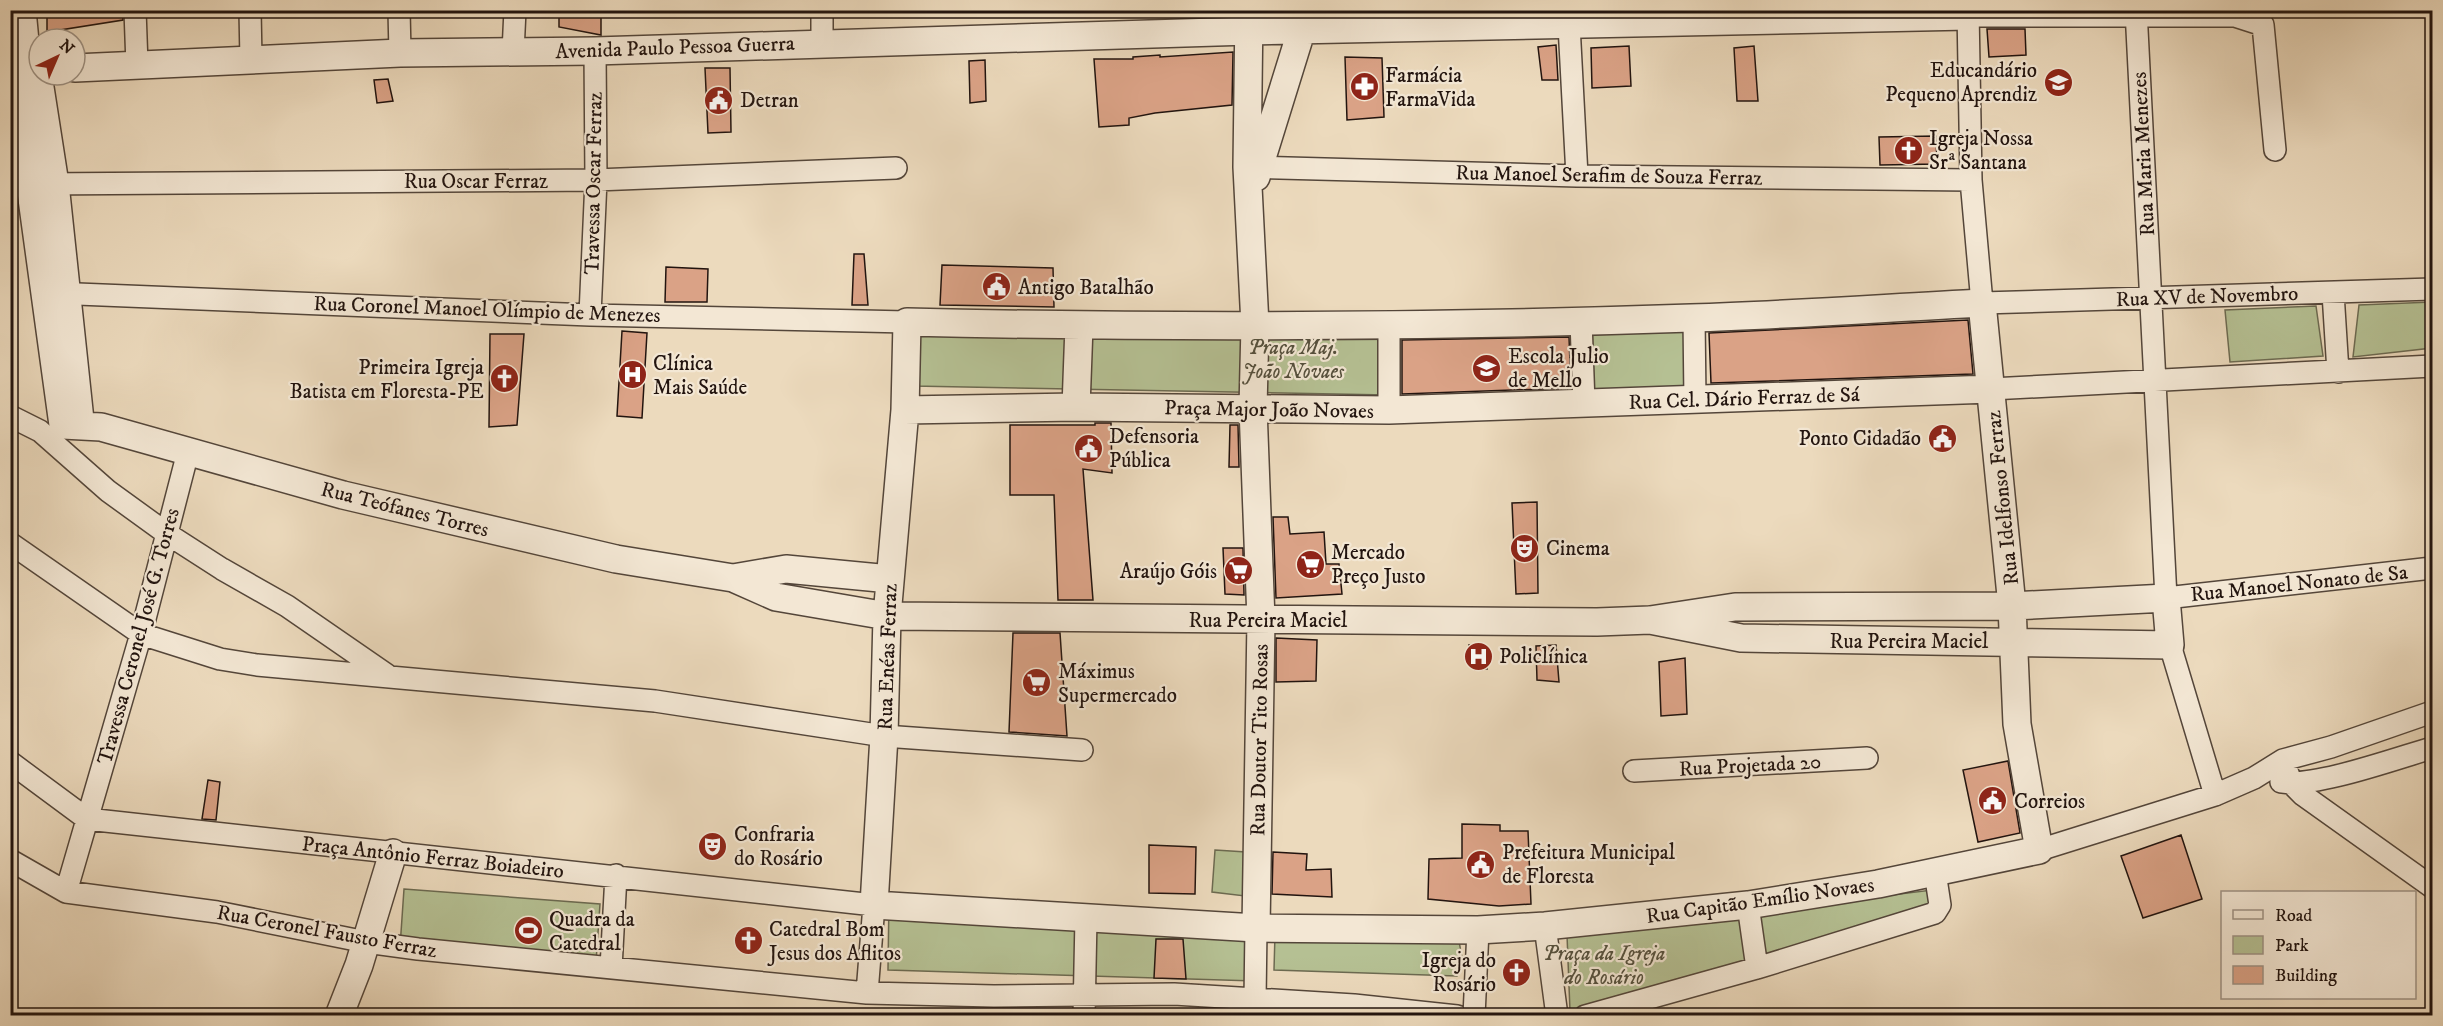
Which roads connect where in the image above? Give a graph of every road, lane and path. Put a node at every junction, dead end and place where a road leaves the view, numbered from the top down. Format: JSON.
{"nodes":[{"id":1,"x":22,"y":10,"type":"edge"},
{"id":2,"x":135,"y":10,"type":"edge"},
{"id":3,"x":250,"y":10,"type":"edge"},
{"id":4,"x":399,"y":10,"type":"edge"},
{"id":5,"x":515,"y":10,"type":"edge"},
{"id":6,"x":822,"y":10,"type":"edge"},
{"id":7,"x":1968,"y":13,"type":"edge"},
{"id":8,"x":2235,"y":13,"type":"edge"},
{"id":9,"x":2136,"y":14,"type":"edge"},
{"id":10,"x":1784,"y":16,"type":"edge"},
{"id":11,"x":1249,"y":21,"type":"edge"},
{"id":12,"x":1296,"y":24,"type":"edge"},
{"id":13,"x":1569,"y":25,"type":"junction"},
{"id":14,"x":822,"y":44,"type":"junction"},
{"id":15,"x":595,"y":51,"type":"junction"},
{"id":16,"x":513,"y":52,"type":"junction"},
{"id":17,"x":400,"y":53,"type":"junction"},
{"id":18,"x":251,"y":60,"type":"junction"},
{"id":19,"x":138,"y":65,"type":"junction"},
{"id":20,"x":27,"y":66,"type":"edge"},
{"id":21,"x":87,"y":67,"type":"edge"},
{"id":22,"x":30,"y":87,"type":"edge"},
{"id":23,"x":2275,"y":150,"type":"dead end"},
{"id":24,"x":1253,"y":167,"type":"junction"},
{"id":25,"x":896,"y":168,"type":"dead end"},
{"id":26,"x":1577,"y":176,"type":"junction"},
{"id":27,"x":596,"y":180,"type":"junction"},
{"id":28,"x":1971,"y":180,"type":"junction"},
{"id":29,"x":43,"y":184,"type":"junction"},
{"id":30,"x":2433,"y":289,"type":"edge"},
{"id":31,"x":57,"y":293,"type":"junction"},
{"id":32,"x":2333,"y":293,"type":"junction"},
{"id":33,"x":2149,"y":297,"type":"junction"},
{"id":34,"x":1982,"y":303,"type":"junction"},
{"id":35,"x":590,"y":315,"type":"junction"},
{"id":36,"x":1694,"y":318,"type":"junction"},
{"id":37,"x":1581,"y":321,"type":"junction"},
{"id":38,"x":907,"y":322,"type":"junction"},
{"id":39,"x":1389,"y":324,"type":"junction"},
{"id":40,"x":1255,"y":325,"type":"junction"},
{"id":41,"x":1079,"y":326,"type":"junction"},
{"id":42,"x":2433,"y":366,"type":"edge"},
{"id":43,"x":2338,"y":372,"type":"junction"},
{"id":44,"x":2153,"y":381,"type":"junction"},
{"id":45,"x":1991,"y":389,"type":"junction"},
{"id":46,"x":1695,"y":400,"type":"junction"},
{"id":47,"x":1584,"y":404,"type":"junction"},
{"id":48,"x":1076,"y":407,"type":"junction"},
{"id":49,"x":1253,"y":408,"type":"junction"},
{"id":50,"x":905,"y":410,"type":"junction"},
{"id":51,"x":1389,"y":411,"type":"junction"},
{"id":52,"x":10,"y":416,"type":"edge"},
{"id":53,"x":61,"y":427,"type":"junction"},
{"id":54,"x":188,"y":452,"type":"junction"},
{"id":55,"x":166,"y":533,"type":"junction"},
{"id":56,"x":10,"y":543,"type":"edge"},
{"id":57,"x":2433,"y":568,"type":"edge"},
{"id":58,"x":732,"y":578,"type":"junction"},
{"id":59,"x":890,"y":579,"type":"junction"},
{"id":60,"x":2166,"y":598,"type":"junction"},
{"id":61,"x":1859,"y":604,"type":"junction"},
{"id":62,"x":2012,"y":606,"type":"junction"},
{"id":63,"x":887,"y":616,"type":"junction"},
{"id":64,"x":1261,"y":620,"type":"junction"},
{"id":65,"x":1650,"y":620,"type":"junction"},
{"id":66,"x":141,"y":634,"type":"junction"},
{"id":67,"x":2014,"y":640,"type":"junction"},
{"id":68,"x":1859,"y":642,"type":"junction"},
{"id":69,"x":2170,"y":645,"type":"junction"},
{"id":70,"x":388,"y":675,"type":"junction"},
{"id":71,"x":2433,"y":712,"type":"edge"},
{"id":72,"x":884,"y":736,"type":"junction"},
{"id":73,"x":2433,"y":748,"type":"edge"},
{"id":74,"x":1082,"y":750,"type":"dead end"},
{"id":75,"x":1867,"y":758,"type":"dead end"},
{"id":76,"x":2283,"y":760,"type":"junction"},
{"id":77,"x":10,"y":762,"type":"edge"},
{"id":78,"x":1634,"y":771,"type":"dead end"},
{"id":79,"x":2254,"y":778,"type":"junction"},
{"id":80,"x":2292,"y":784,"type":"junction"},
{"id":81,"x":2215,"y":795,"type":"junction"},
{"id":82,"x":87,"y":819,"type":"junction"},
{"id":83,"x":2040,"y":850,"type":"junction"},
{"id":84,"x":393,"y":853,"type":"junction"},
{"id":85,"x":10,"y":860,"type":"edge"},
{"id":86,"x":1935,"y":872,"type":"junction"},
{"id":87,"x":616,"y":875,"type":"junction"},
{"id":88,"x":2433,"y":887,"type":"edge"},
{"id":89,"x":66,"y":892,"type":"junction"},
{"id":90,"x":1749,"y":904,"type":"junction"},
{"id":91,"x":874,"y":905,"type":"junction"},
{"id":92,"x":1086,"y":918,"type":"junction"},
{"id":93,"x":1545,"y":926,"type":"junction"},
{"id":94,"x":1256,"y":928,"type":"junction"},
{"id":95,"x":1478,"y":930,"type":"junction"},
{"id":96,"x":366,"y":942,"type":"junction"},
{"id":97,"x":611,"y":968,"type":"junction"},
{"id":98,"x":1757,"y":968,"type":"junction"},
{"id":99,"x":867,"y":993,"type":"junction"},
{"id":100,"x":1255,"y":1000,"type":"junction"},
{"id":101,"x":1084,"y":1005,"type":"edge"},
{"id":102,"x":339,"y":1016,"type":"edge"},
{"id":103,"x":1458,"y":1016,"type":"edge"},
{"id":104,"x":1474,"y":1016,"type":"edge"},
{"id":105,"x":1557,"y":1016,"type":"edge"},
{"id":106,"x":1586,"y":1016,"type":"edge"}],
"edges":[{"from":1,"to":20,"type":"street"},
{"from":2,"to":19,"type":"street"},
{"from":3,"to":18,"type":"street"},
{"from":4,"to":17,"type":"street"},
{"from":5,"to":16,"type":"street"},
{"from":6,"to":14,"type":"street"},
{"from":7,"to":9,"type":"street"},
{"from":7,"to":10,"type":"street","name":"Avenida Paulo Pessoa Guerra"},
{"from":7,"to":28,"type":"street"},
{"from":8,"to":9,"type":"street"},
{"from":8,"to":23,"type":"street"},
{"from":9,"to":33,"type":"street","name":"Rua Maria Menezes"},
{"from":10,"to":13,"type":"street","name":"Avenida Paulo Pessoa Guerra"},
{"from":11,"to":12,"type":"street","name":"Avenida Paulo Pessoa Guerra"},
{"from":11,"to":14,"type":"street","name":"Avenida Paulo Pessoa Guerra"},
{"from":11,"to":24,"type":"street","name":"Rua Doutor Tito Rosas"},
{"from":12,"to":13,"type":"street","name":"Avenida Paulo Pessoa Guerra"},
{"from":12,"to":24,"type":"street"},
{"from":13,"to":26,"type":"street"},
{"from":14,"to":15,"type":"street","name":"Avenida Paulo Pessoa Guerra"},
{"from":15,"to":16,"type":"street","name":"Avenida Paulo Pessoa Guerra"},
{"from":15,"to":27,"type":"street","name":"Travessa Oscar Ferraz"},
{"from":16,"to":17,"type":"street","name":"Avenida Paulo Pessoa Guerra"},
{"from":17,"to":18,"type":"street","name":"Avenida Paulo Pessoa Guerra"},
{"from":18,"to":19,"type":"street","name":"Avenida Paulo Pessoa Guerra"},
{"from":19,"to":21,"type":"street","name":"Avenida Paulo Pessoa Guerra"},
{"from":22,"to":29,"type":"street"},
{"from":24,"to":26,"type":"street","name":"Rua Manoel Serafim de Souza Ferraz"},
{"from":24,"to":40,"type":"street","name":"Rua Doutor Tito Rosas"},
{"from":25,"to":27,"type":"street","name":"Rua Oscar Ferraz"},
{"from":26,"to":28,"type":"street","name":"Rua Manoel Serafim de Souza Ferraz"},
{"from":27,"to":29,"type":"street","name":"Rua Oscar Ferraz"},
{"from":27,"to":35,"type":"street","name":"Travessa Oscar Ferraz"},
{"from":28,"to":34,"type":"street"},
{"from":29,"to":31,"type":"street"},
{"from":30,"to":32,"type":"street","name":"Rua XV de Novembro"},
{"from":31,"to":35,"type":"street","name":"Rua Coronel Manoel Olímpio de Menezes"},
{"from":31,"to":53,"type":"street"},
{"from":32,"to":33,"type":"street","name":"Rua XV de Novembro"},
{"from":32,"to":43,"type":"street"},
{"from":33,"to":34,"type":"street","name":"Rua XV de Novembro"},
{"from":33,"to":44,"type":"street","name":"Rua Maria Menezes"},
{"from":34,"to":36,"type":"street"},
{"from":34,"to":45,"type":"street","name":"Rua Idelfonso Ferraz"},
{"from":35,"to":38,"type":"street","name":"Rua Coronel Manoel Olímpio de Menezes"},
{"from":36,"to":37,"type":"street"},
{"from":36,"to":46,"type":"street"},
{"from":37,"to":39,"type":"street"},
{"from":37,"to":47,"type":"street"},
{"from":38,"to":41,"type":"street"},
{"from":38,"to":50,"type":"street","name":"Rua Enéas Ferraz"},
{"from":39,"to":40,"type":"street"},
{"from":39,"to":51,"type":"street","name":"Praça Major João Novaes"},
{"from":40,"to":41,"type":"street"},
{"from":40,"to":49,"type":"street","name":"Rua Doutor Tito Rosas"},
{"from":41,"to":48,"type":"street"},
{"from":42,"to":43,"type":"street"},
{"from":43,"to":44,"type":"street"},
{"from":44,"to":45,"type":"street"},
{"from":44,"to":60,"type":"street","name":"Rua Maria Menezes"},
{"from":45,"to":46,"type":"street","name":"Rua Cel. Dário Ferraz de Sá"},
{"from":45,"to":62,"type":"street","name":"Rua Idelfonso Ferraz"},
{"from":46,"to":47,"type":"street","name":"Rua Cel. Dário Ferraz de Sá"},
{"from":47,"to":51,"type":"street","name":"Rua Cel. Dário Ferraz de Sá"},
{"from":48,"to":49,"type":"street","name":"Praça Major João Novaes"},
{"from":48,"to":50,"type":"street","name":"Praça Major João Novaes"},
{"from":49,"to":51,"type":"street","name":"Praça Major João Novaes"},
{"from":49,"to":64,"type":"street","name":"Rua Doutor Tito Rosas"},
{"from":50,"to":59,"type":"street","name":"Rua Enéas Ferraz"},
{"from":52,"to":53,"type":"street"},
{"from":53,"to":54,"type":"street","name":"Rua Teófanes Torres"},
{"from":53,"to":55,"type":"street"},
{"from":54,"to":55,"type":"street","name":"Travessa Ceronel José G. Torres"},
{"from":54,"to":58,"type":"street","name":"Rua Teófanes Torres"},
{"from":55,"to":66,"type":"street","name":"Travessa Ceronel José G. Torres"},
{"from":55,"to":70,"type":"street"},
{"from":56,"to":66,"type":"street"},
{"from":57,"to":60,"type":"street","name":"Rua Manoel Nonato de Sa"},
{"from":58,"to":59,"type":"street"},
{"from":58,"to":63,"type":"street","name":"Rua Pereira Maciel"},
{"from":59,"to":63,"type":"street","name":"Rua Enéas Ferraz"},
{"from":60,"to":62,"type":"street","name":"Rua Pereira Maciel"},
{"from":60,"to":69,"type":"street"},
{"from":61,"to":62,"type":"street","name":"Rua Pereira Maciel"},
{"from":61,"to":65,"type":"street","name":"Rua Pereira Maciel"},
{"from":61,"to":68,"type":"street"},
{"from":62,"to":67,"type":"street","name":"Rua Idelfonso Ferraz"},
{"from":63,"to":64,"type":"street","name":"Rua Pereira Maciel"},
{"from":63,"to":72,"type":"street","name":"Rua Enéas Ferraz"},
{"from":64,"to":65,"type":"street","name":"Rua Pereira Maciel"},
{"from":64,"to":94,"type":"street","name":"Rua Doutor Tito Rosas"},
{"from":65,"to":68,"type":"street","name":"Rua Pereira Maciel"},
{"from":66,"to":70,"type":"street"},
{"from":66,"to":82,"type":"street","name":"Travessa Ceronel José G. Torres"},
{"from":67,"to":68,"type":"street","name":"Rua Pereira Maciel"},
{"from":67,"to":69,"type":"street","name":"Rua Pereira Maciel"},
{"from":67,"to":83,"type":"street"},
{"from":69,"to":81,"type":"street"},
{"from":70,"to":72,"type":"street"},
{"from":71,"to":76,"type":"street"},
{"from":72,"to":74,"type":"street"},
{"from":72,"to":91,"type":"street","name":"Rua Enéas Ferraz"},
{"from":73,"to":80,"type":"street"},
{"from":75,"to":78,"type":"street","name":"Rua Projetada 20"},
{"from":76,"to":79,"type":"street"},
{"from":76,"to":80,"type":"street"},
{"from":77,"to":82,"type":"street"},
{"from":79,"to":80,"type":"street"},
{"from":79,"to":81,"type":"street"},
{"from":80,"to":88,"type":"street"},
{"from":81,"to":83,"type":"street"},
{"from":82,"to":84,"type":"street","name":"Praça Antônio Ferraz Boiadeiro"},
{"from":82,"to":89,"type":"street","name":"Travessa Ceronel José G. Torres"},
{"from":83,"to":86,"type":"street","name":"Rua Capitão Emílio Novaes"},
{"from":84,"to":87,"type":"street","name":"Praça Antônio Ferraz Boiadeiro"},
{"from":84,"to":96,"type":"street"},
{"from":85,"to":89,"type":"street","name":"Rua Ceronel Fausto Ferraz"},
{"from":86,"to":90,"type":"street","name":"Rua Capitão Emílio Novaes"},
{"from":86,"to":98,"type":"street"},
{"from":87,"to":91,"type":"street","name":"Praça Antônio Ferraz Boiadeiro"},
{"from":87,"to":97,"type":"street"},
{"from":89,"to":96,"type":"street","name":"Rua Ceronel Fausto Ferraz"},
{"from":90,"to":93,"type":"street","name":"Rua Capitão Emílio Novaes"},
{"from":90,"to":98,"type":"street"},
{"from":91,"to":92,"type":"street","name":"Rua Capitão Emílio Novaes"},
{"from":91,"to":99,"type":"street"},
{"from":92,"to":94,"type":"street","name":"Rua Capitão Emílio Novaes"},
{"from":92,"to":101,"type":"street"},
{"from":93,"to":95,"type":"street","name":"Rua Capitão Emílio Novaes"},
{"from":93,"to":105,"type":"street"},
{"from":94,"to":95,"type":"street","name":"Rua Capitão Emílio Novaes"},
{"from":94,"to":100,"type":"street"},
{"from":95,"to":104,"type":"street"},
{"from":96,"to":97,"type":"street","name":"Rua Ceronel Fausto Ferraz"},
{"from":96,"to":102,"type":"street"},
{"from":97,"to":99,"type":"street","name":"Rua Ceronel Fausto Ferraz"},
{"from":98,"to":106,"type":"street"},
{"from":99,"to":101,"type":"street","name":"Rua Ceronel Fausto Ferraz"},
{"from":100,"to":101,"type":"street","name":"Rua Ceronel Fausto Ferraz"},
{"from":100,"to":103,"type":"street","name":"Rua Ceronel Fausto Ferraz"}]}
